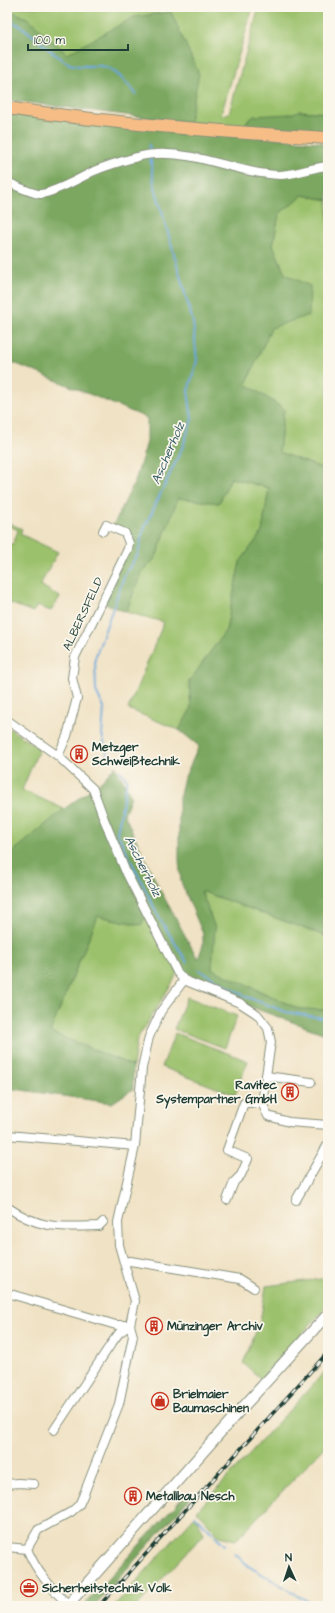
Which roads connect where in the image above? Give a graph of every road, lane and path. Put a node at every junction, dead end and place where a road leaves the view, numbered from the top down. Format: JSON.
{"nodes":[{"id":1,"x":7,"y":108,"type":"edge"},
{"id":2,"x":328,"y":138,"type":"edge"},
{"id":3,"x":328,"y":166,"type":"edge"},
{"id":4,"x":7,"y":182,"type":"edge"},
{"id":5,"x":103,"y":531,"type":"dead end"},
{"id":6,"x":7,"y":720,"type":"edge"},
{"id":7,"x":58,"y":756,"type":"junction"},
{"id":8,"x":184,"y":980,"type":"junction"},
{"id":9,"x":266,"y":1076,"type":"junction"},
{"id":10,"x":311,"y":1082,"type":"dead end"},
{"id":11,"x":262,"y":1103,"type":"junction"},
{"id":12,"x":328,"y":1125,"type":"edge"},
{"id":13,"x":7,"y":1135,"type":"edge"},
{"id":14,"x":328,"y":1144,"type":"edge"},
{"id":15,"x":135,"y":1146,"type":"junction"},
{"id":16,"x":227,"y":1200,"type":"dead end"},
{"id":17,"x":296,"y":1200,"type":"dead end"},
{"id":18,"x":7,"y":1207,"type":"edge"},
{"id":19,"x":103,"y":1222,"type":"dead end"},
{"id":20,"x":124,"y":1262,"type":"junction"},
{"id":21,"x":254,"y":1288,"type":"dead end"},
{"id":22,"x":7,"y":1293,"type":"edge"},
{"id":23,"x":328,"y":1314,"type":"edge"},
{"id":24,"x":130,"y":1325,"type":"junction"},
{"id":25,"x":54,"y":1430,"type":"dead end"},
{"id":26,"x":7,"y":1484,"type":"edge"},
{"id":27,"x":34,"y":1484,"type":"dead end"},
{"id":28,"x":7,"y":1547,"type":"edge"},
{"id":29,"x":27,"y":1550,"type":"junction"},
{"id":30,"x":68,"y":1605,"type":"edge"}],
"edges":[{"from":1,"to":2,"type":"main road"},
{"from":3,"to":4,"type":"street"},
{"from":5,"to":7,"type":"street","name":"ALBERSFELD"},
{"from":6,"to":7,"type":"street"},
{"from":7,"to":8,"type":"street"},
{"from":8,"to":9,"type":"street"},
{"from":8,"to":15,"type":"street"},
{"from":9,"to":10,"type":"street"},
{"from":9,"to":11,"type":"street"},
{"from":11,"to":12,"type":"street"},
{"from":11,"to":16,"type":"street"},
{"from":13,"to":15,"type":"street"},
{"from":14,"to":17,"type":"street"},
{"from":15,"to":20,"type":"street"},
{"from":18,"to":19,"type":"street"},
{"from":20,"to":21,"type":"street"},
{"from":20,"to":24,"type":"street"},
{"from":22,"to":24,"type":"street"},
{"from":23,"to":30,"type":"street"},
{"from":24,"to":25,"type":"street"},
{"from":24,"to":29,"type":"street"},
{"from":26,"to":27,"type":"street"},
{"from":28,"to":29,"type":"street"},
{"from":29,"to":30,"type":"street"}]}
